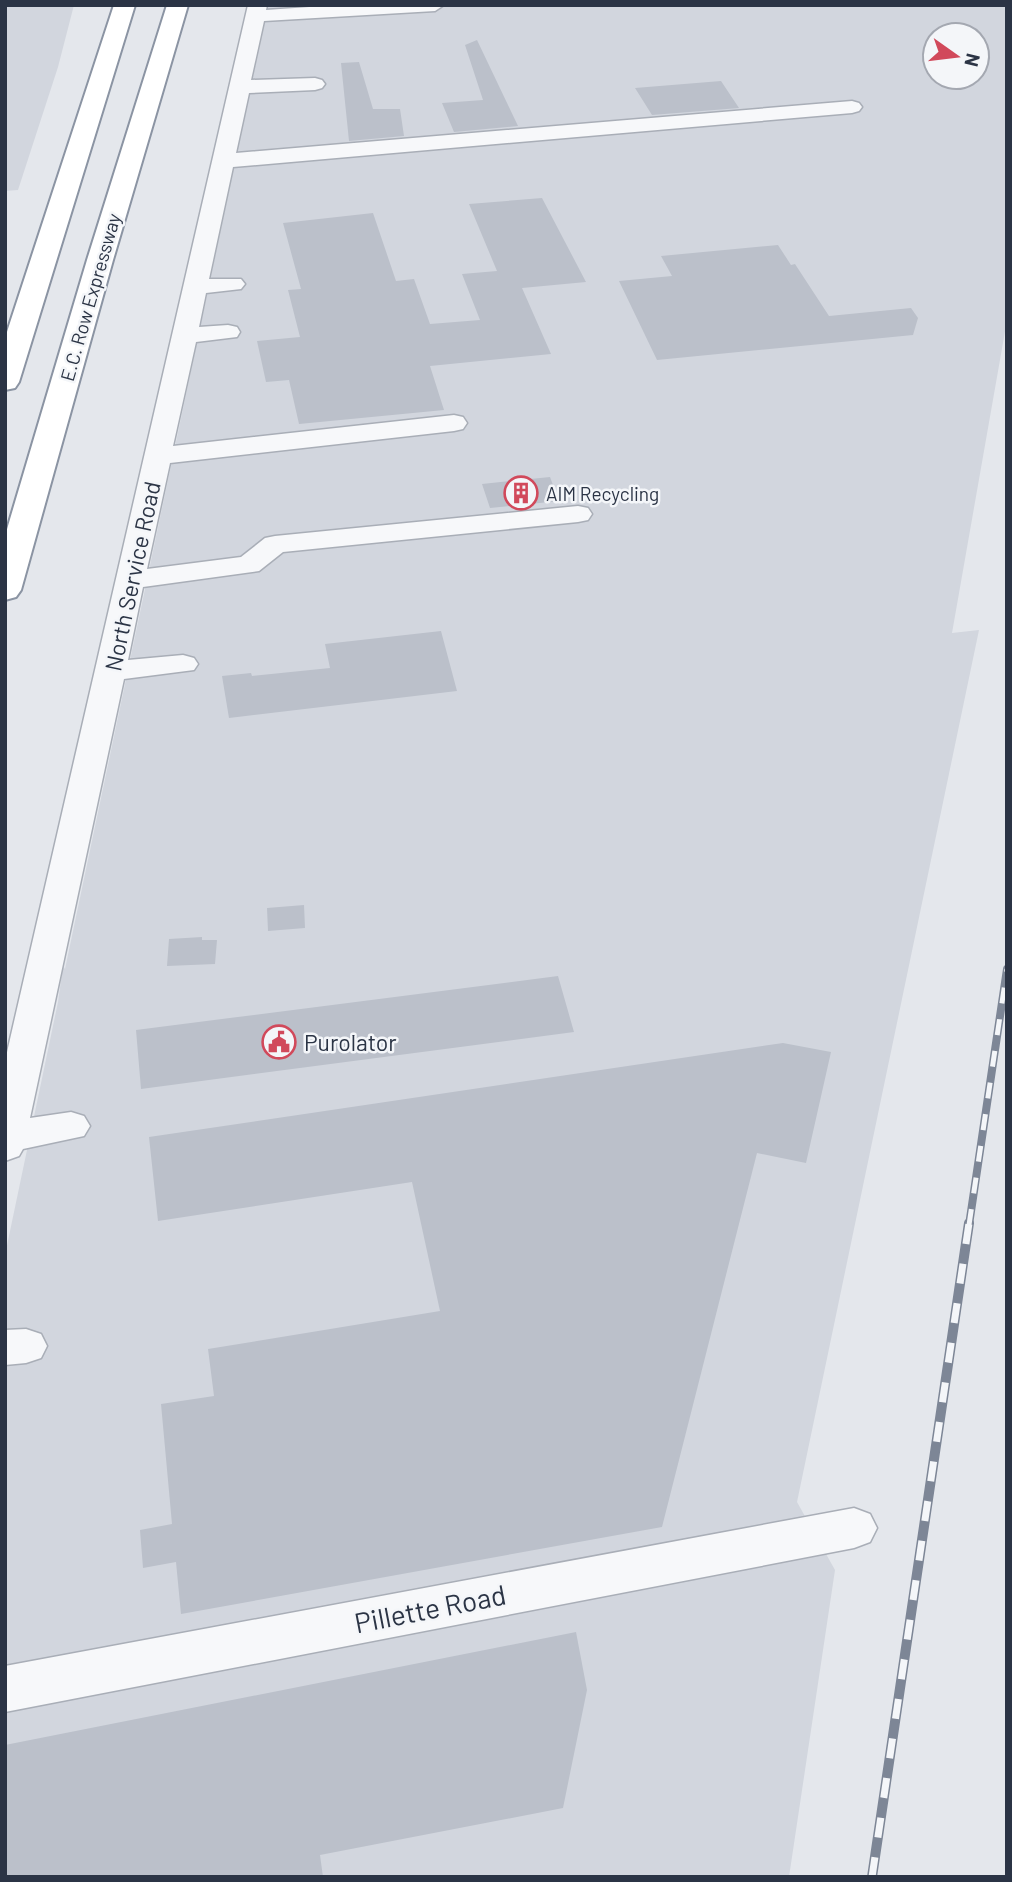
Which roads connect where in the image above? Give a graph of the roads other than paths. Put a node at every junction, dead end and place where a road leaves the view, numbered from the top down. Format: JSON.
{"nodes":[{"id":1,"x":117,"y":5,"type":"edge"},
{"id":2,"x":125,"y":5,"type":"edge"},
{"id":3,"x":178,"y":5,"type":"edge"},
{"id":4,"x":184,"y":5,"type":"edge"},
{"id":5,"x":435,"y":5,"type":"edge"},
{"id":6,"x":257,"y":10,"type":"edge"},
{"id":7,"x":171,"y":34,"type":"junction"},
{"id":8,"x":113,"y":38,"type":"junction"},
{"id":9,"x":315,"y":84,"type":"dead end"},
{"id":10,"x":240,"y":87,"type":"junction"},
{"id":11,"x":852,"y":107,"type":"dead end"},
{"id":12,"x":223,"y":161,"type":"junction"},
{"id":13,"x":233,"y":284,"type":"dead end"},
{"id":14,"x":196,"y":287,"type":"junction"},
{"id":15,"x":228,"y":332,"type":"dead end"},
{"id":16,"x":185,"y":336,"type":"junction"},
{"id":17,"x":5,"y":382,"type":"edge"},
{"id":18,"x":454,"y":423,"type":"dead end"},
{"id":19,"x":158,"y":456,"type":"junction"},
{"id":20,"x":578,"y":514,"type":"dead end"},
{"id":21,"x":131,"y":580,"type":"junction"},
{"id":22,"x":5,"y":590,"type":"edge"},
{"id":23,"x":183,"y":664,"type":"dead end"},
{"id":24,"x":111,"y":671,"type":"junction"},
{"id":25,"x":71,"y":1126,"type":"dead end"},
{"id":26,"x":6,"y":1142,"type":"edge"},
{"id":27,"x":854,"y":1528,"type":"dead end"},
{"id":28,"x":5,"y":1689,"type":"edge"}],
"edges":[{"from":1,"to":8,"type":"highway"},
{"from":2,"to":8,"type":"highway"},
{"from":3,"to":7,"type":"highway","name":"E.C. Row Expressway"},
{"from":4,"to":7,"type":"highway"},
{"from":5,"to":6,"type":"street"},
{"from":6,"to":10,"type":"street","name":"North Service Road"},
{"from":7,"to":22,"type":"highway","name":"E.C. Row Expressway"},
{"from":8,"to":17,"type":"highway"},
{"from":9,"to":10,"type":"street"},
{"from":10,"to":12,"type":"street","name":"North Service Road"},
{"from":11,"to":12,"type":"street"},
{"from":12,"to":14,"type":"street","name":"North Service Road"},
{"from":13,"to":14,"type":"street"},
{"from":14,"to":16,"type":"street","name":"North Service Road"},
{"from":15,"to":16,"type":"street"},
{"from":16,"to":19,"type":"street","name":"North Service Road"},
{"from":18,"to":19,"type":"street"},
{"from":19,"to":21,"type":"street","name":"North Service Road"},
{"from":20,"to":21,"type":"street"},
{"from":21,"to":24,"type":"street","name":"North Service Road"},
{"from":23,"to":24,"type":"street"},
{"from":24,"to":26,"type":"street","name":"North Service Road"},
{"from":25,"to":26,"type":"street"},
{"from":27,"to":28,"type":"street","name":"Pillette Road"}]}
